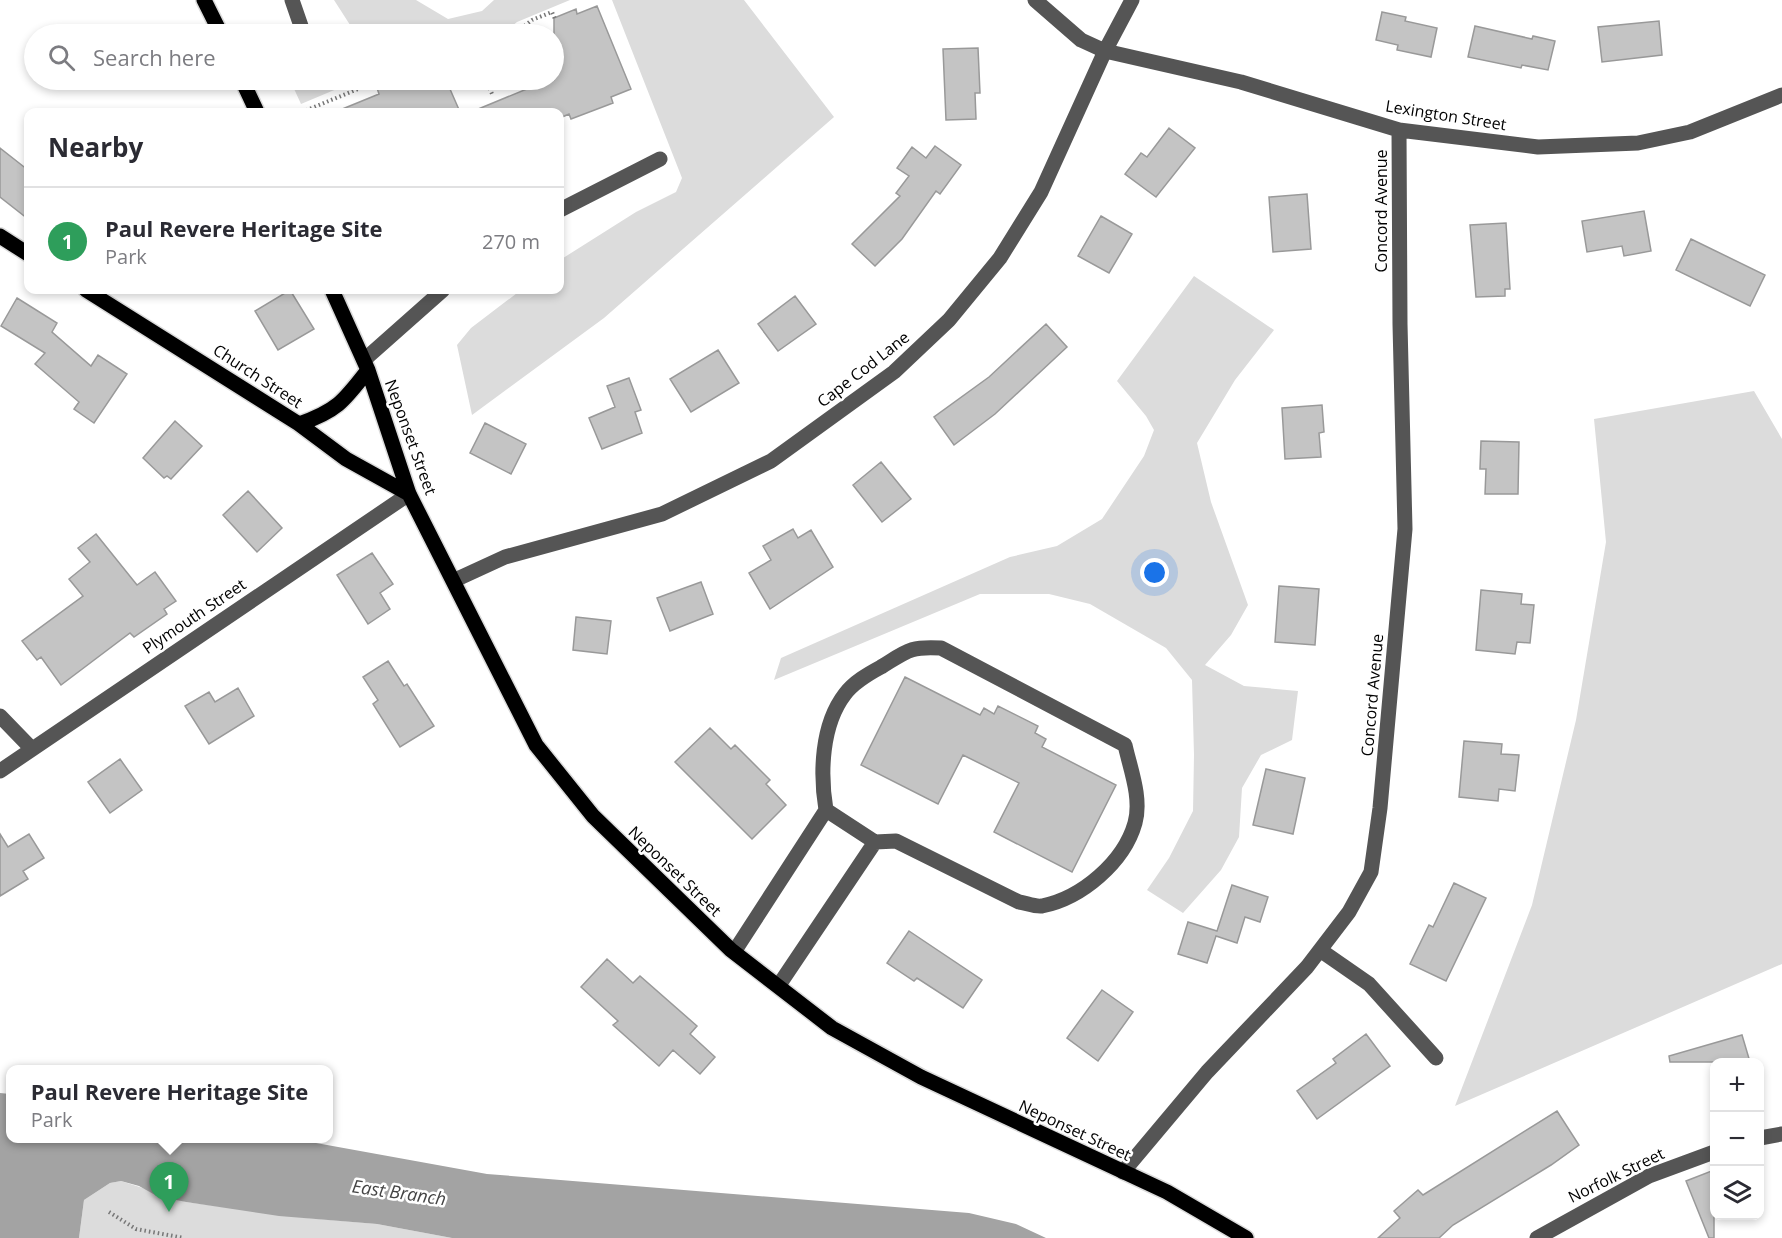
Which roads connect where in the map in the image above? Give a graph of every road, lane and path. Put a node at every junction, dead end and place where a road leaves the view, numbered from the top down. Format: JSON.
{"nodes":[{"id":1,"x":204,"y":0,"type":"edge"},
{"id":2,"x":292,"y":0,"type":"edge"},
{"id":3,"x":1035,"y":0,"type":"edge"},
{"id":4,"x":1132,"y":0,"type":"edge"},
{"id":5,"x":555,"y":19,"type":"dead end"},
{"id":6,"x":216,"y":24,"type":"edge"},
{"id":7,"x":300,"y":24,"type":"edge"},
{"id":8,"x":527,"y":24,"type":"edge"},
{"id":9,"x":1105,"y":51,"type":"junction"},
{"id":10,"x":247,"y":90,"type":"edge"},
{"id":11,"x":356,"y":90,"type":"edge"},
{"id":12,"x":490,"y":90,"type":"edge"},
{"id":13,"x":492,"y":94,"type":"dead end"},
{"id":14,"x":1780,"y":101,"type":"edge"},
{"id":15,"x":255,"y":108,"type":"edge"},
{"id":16,"x":312,"y":108,"type":"edge"},
{"id":17,"x":1399,"y":130,"type":"junction"},
{"id":18,"x":660,"y":159,"type":"dead end"},
{"id":19,"x":564,"y":208,"type":"edge"},
{"id":20,"x":0,"y":236,"type":"edge"},
{"id":21,"x":24,"y":251,"type":"edge"},
{"id":22,"x":92,"y":294,"type":"edge"},
{"id":23,"x":334,"y":294,"type":"edge"},
{"id":24,"x":439,"y":294,"type":"edge"},
{"id":25,"x":366,"y":365,"type":"junction"},
{"id":26,"x":299,"y":424,"type":"junction"},
{"id":27,"x":409,"y":494,"type":"junction"},
{"id":28,"x":455,"y":580,"type":"junction"},
{"id":29,"x":0,"y":716,"type":"edge"},
{"id":30,"x":32,"y":749,"type":"junction"},
{"id":31,"x":0,"y":771,"type":"edge"},
{"id":32,"x":826,"y":810,"type":"junction"},
{"id":33,"x":875,"y":842,"type":"junction"},
{"id":34,"x":1320,"y":950,"type":"junction"},
{"id":35,"x":734,"y":952,"type":"junction"},
{"id":36,"x":779,"y":985,"type":"junction"},
{"id":37,"x":1436,"y":1058,"type":"dead end"},
{"id":38,"x":1782,"y":1134,"type":"edge"},
{"id":39,"x":1764,"y":1137,"type":"edge"},
{"id":40,"x":1710,"y":1153,"type":"edge"},
{"id":41,"x":1123,"y":1172,"type":"junction"},
{"id":42,"x":109,"y":1212,"type":"dead end"},
{"id":43,"x":184,"y":1238,"type":"edge"},
{"id":44,"x":1246,"y":1238,"type":"edge"},
{"id":45,"x":1536,"y":1238,"type":"edge"}],
"edges":[{"from":1,"to":6,"type":"main road"},
{"from":2,"to":7,"type":"street"},
{"from":3,"to":9,"type":"street","name":"Lexington Street"},
{"from":4,"to":9,"type":"street","name":"Cape Cod Lane"},
{"from":5,"to":8,"type":"path"},
{"from":9,"to":17,"type":"street","name":"Lexington Street"},
{"from":9,"to":28,"type":"street","name":"Cape Cod Lane"},
{"from":10,"to":15,"type":"main road"},
{"from":11,"to":16,"type":"path"},
{"from":12,"to":13,"type":"path"},
{"from":14,"to":17,"type":"street","name":"Lexington Street"},
{"from":17,"to":34,"type":"street","name":"Concord Avenue"},
{"from":18,"to":19,"type":"street"},
{"from":20,"to":21,"type":"main road"},
{"from":22,"to":26,"type":"main road","name":"Church Street"},
{"from":23,"to":25,"type":"main road","name":"Neponset Street"},
{"from":24,"to":25,"type":"street"},
{"from":25,"to":26,"type":"main road"},
{"from":25,"to":27,"type":"main road","name":"Neponset Street"},
{"from":26,"to":27,"type":"main road","name":"Church Street"},
{"from":27,"to":28,"type":"main road","name":"Neponset Street"},
{"from":27,"to":30,"type":"street","name":"Plymouth Street"},
{"from":28,"to":35,"type":"main road","name":"Neponset Street"},
{"from":29,"to":30,"type":"street"},
{"from":30,"to":31,"type":"street","name":"Plymouth Street"},
{"from":32,"to":33,"type":"street"},
{"from":32,"to":33,"type":"street"},
{"from":32,"to":35,"type":"street"},
{"from":33,"to":36,"type":"street"},
{"from":34,"to":37,"type":"street"},
{"from":34,"to":41,"type":"street","name":"Concord Avenue"},
{"from":35,"to":36,"type":"main road","name":"Neponset Street"},
{"from":36,"to":41,"type":"main road","name":"Neponset Street"},
{"from":38,"to":39,"type":"street"},
{"from":40,"to":45,"type":"street","name":"Norfolk Street"},
{"from":41,"to":44,"type":"main road","name":"Neponset Street"},
{"from":42,"to":43,"type":"path"}]}
